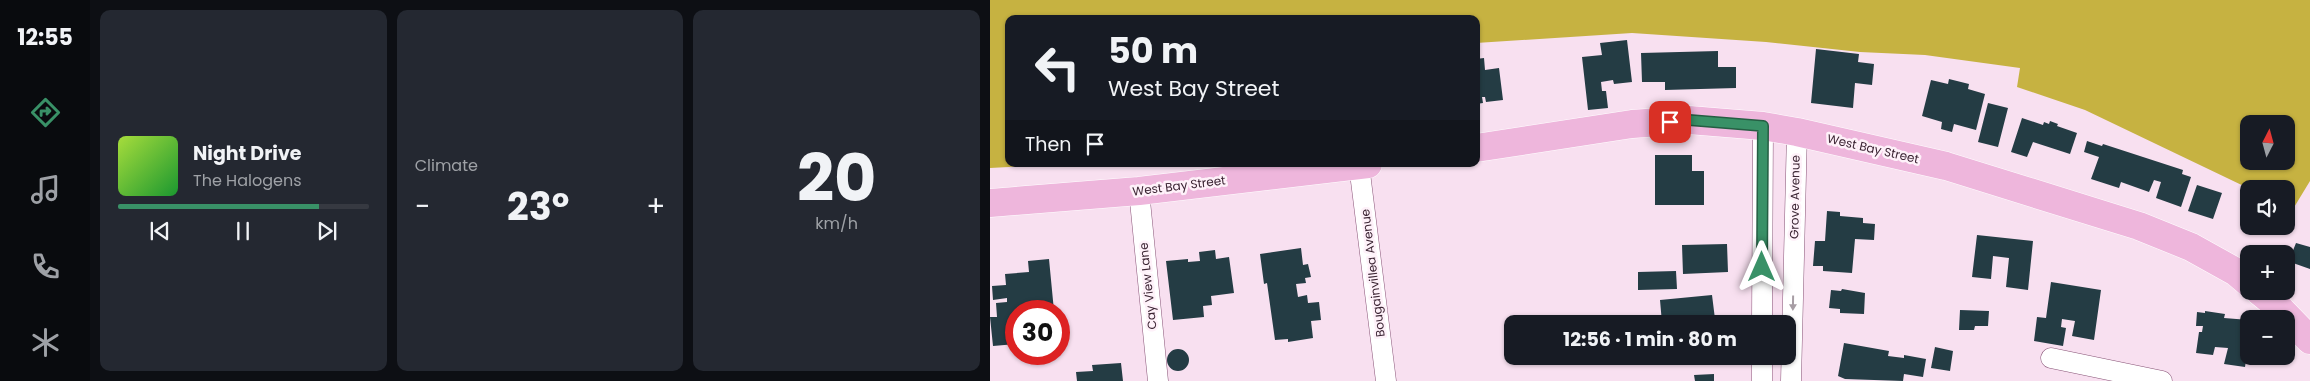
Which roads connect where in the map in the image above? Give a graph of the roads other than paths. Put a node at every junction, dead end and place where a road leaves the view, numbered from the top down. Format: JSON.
{"nodes":[{"id":1,"x":1763,"y":126,"type":"junction"},
{"id":2,"x":1797,"y":132,"type":"junction"},
{"id":3,"x":1480,"y":147,"type":"edge"},
{"id":4,"x":1339,"y":167,"type":"edge"},
{"id":5,"x":1364,"y":167,"type":"edge"},
{"id":6,"x":1138,"y":191,"type":"junction"},
{"id":7,"x":990,"y":203,"type":"edge"},
{"id":8,"x":2240,"y":275,"type":"edge"},
{"id":9,"x":2270,"y":300,"type":"edge"},
{"id":10,"x":1762,"y":315,"type":"edge"},
{"id":11,"x":2310,"y":340,"type":"edge"},
{"id":12,"x":2051,"y":358,"type":"dead end"},
{"id":13,"x":1762,"y":365,"type":"edge"},
{"id":14,"x":1158,"y":381,"type":"edge"},
{"id":15,"x":1386,"y":381,"type":"edge"},
{"id":16,"x":1762,"y":381,"type":"edge"},
{"id":17,"x":1791,"y":381,"type":"edge"},
{"id":18,"x":2162,"y":381,"type":"edge"}],
"edges":[{"from":1,"to":2,"type":"main road","name":"West Bay Street"},
{"from":1,"to":3,"type":"main road","name":"West Bay Street"},
{"from":1,"to":10,"type":"street"},
{"from":2,"to":8,"type":"main road","name":"West Bay Street"},
{"from":2,"to":17,"type":"street","name":"Grove Avenue","one_way":true},
{"from":4,"to":6,"type":"main road","name":"West Bay Street"},
{"from":5,"to":15,"type":"street","name":"Bougainvillea Avenue"},
{"from":6,"to":7,"type":"main road","name":"West Bay Street"},
{"from":6,"to":14,"type":"street","name":"Cay View Lane"},
{"from":9,"to":11,"type":"main road"},
{"from":12,"to":18,"type":"street"},
{"from":13,"to":16,"type":"street"}]}
